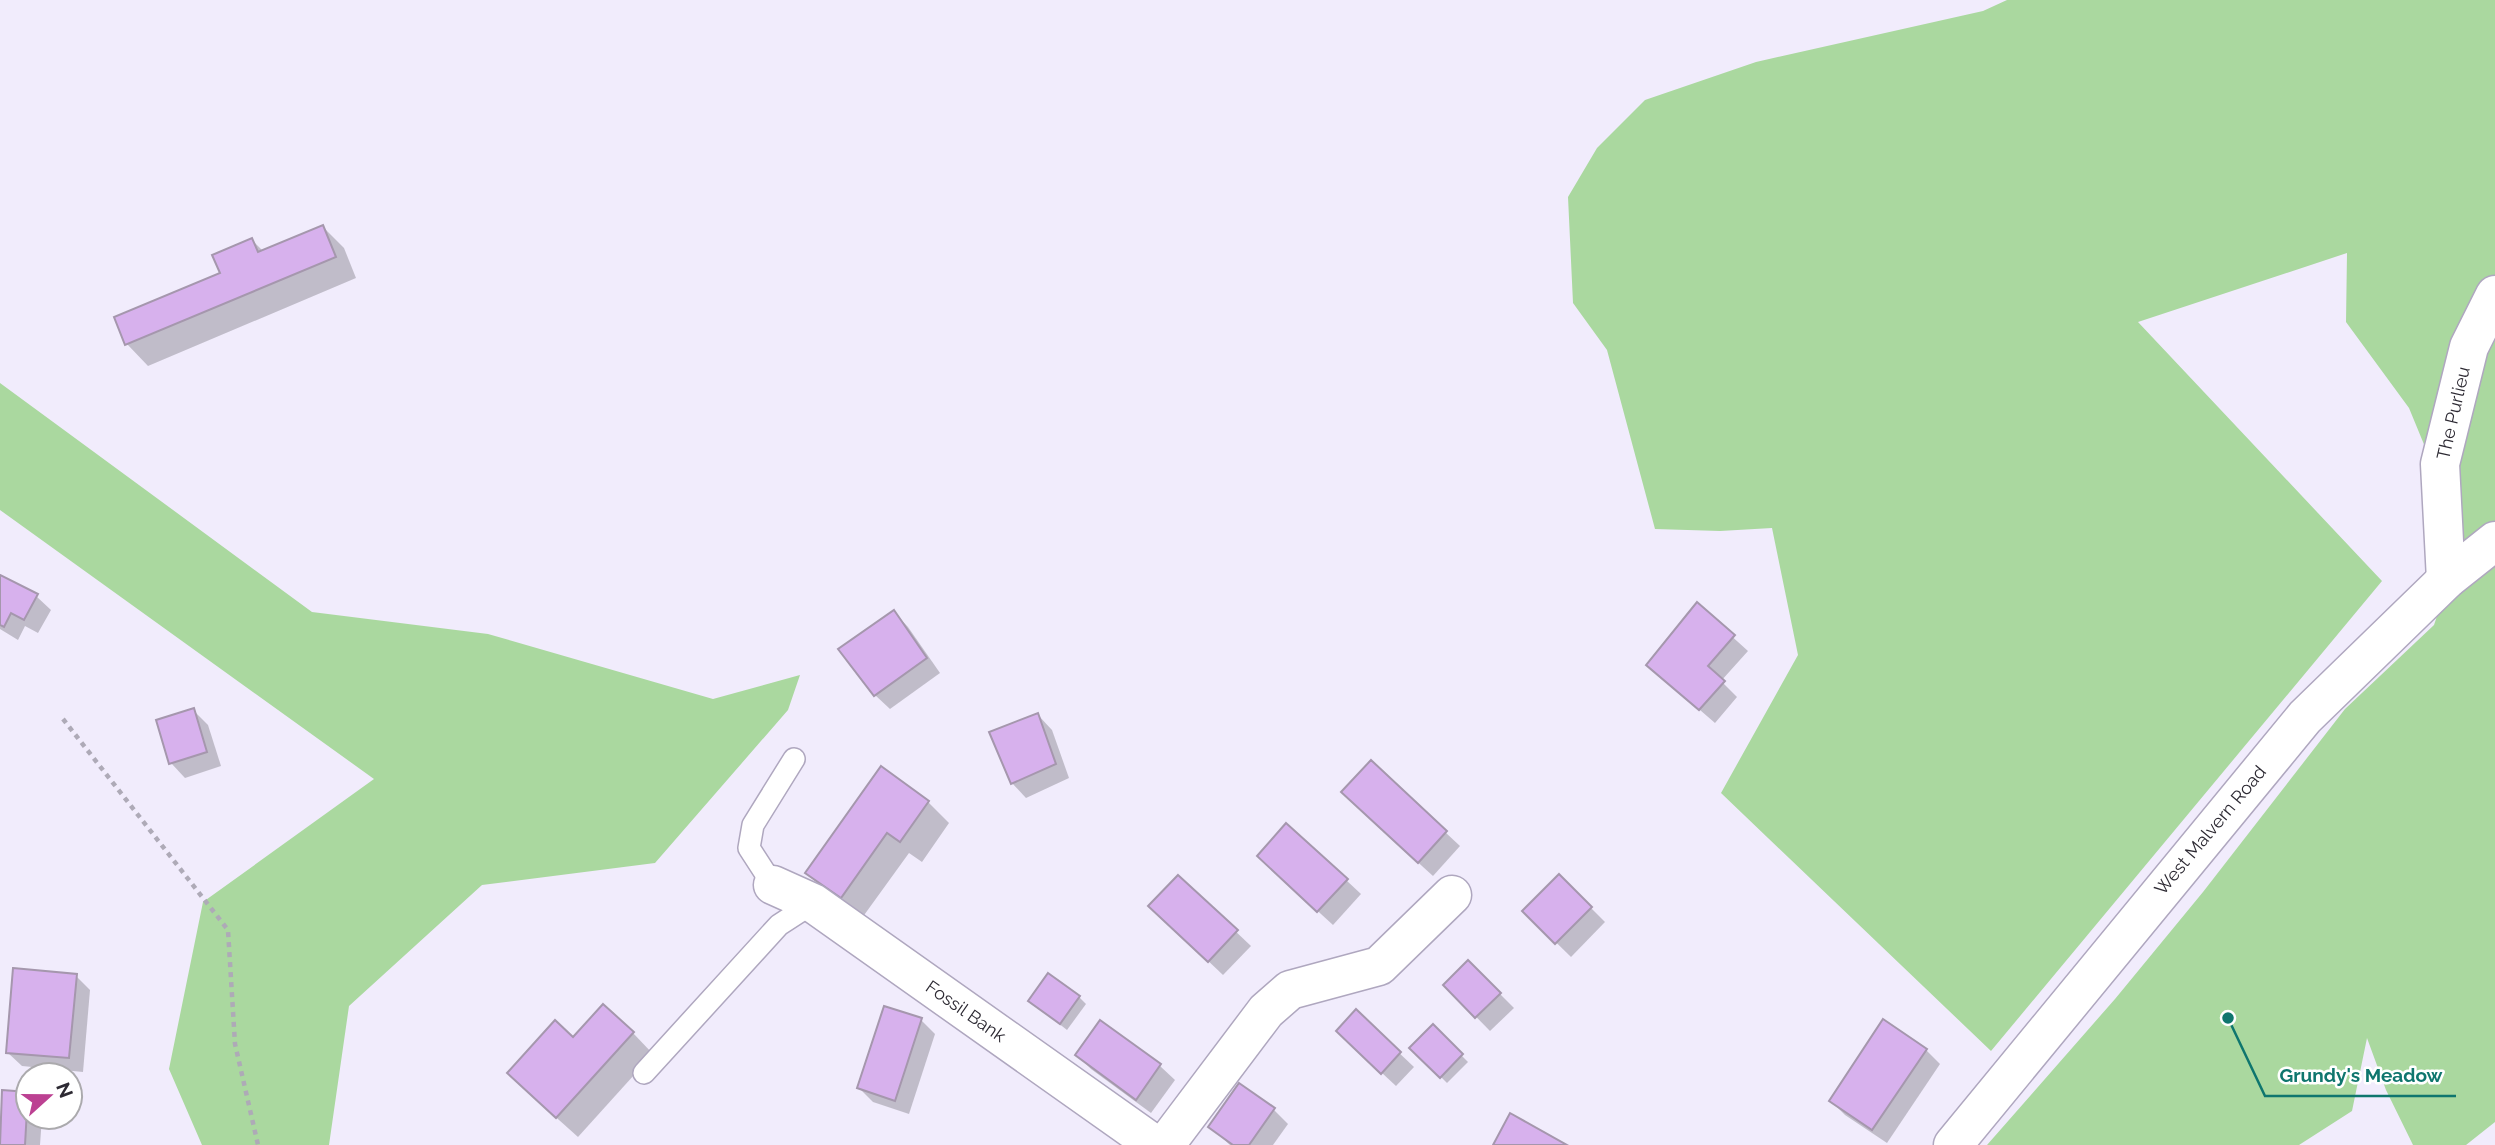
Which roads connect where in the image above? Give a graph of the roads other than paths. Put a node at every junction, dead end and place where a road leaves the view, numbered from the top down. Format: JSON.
{"nodes":[{"id":1,"x":2495,"y":295,"type":"edge"},
{"id":2,"x":2495,"y":541,"type":"edge"},
{"id":3,"x":2446,"y":580,"type":"junction"},
{"id":4,"x":794,"y":760,"type":"dead end"},
{"id":5,"x":773,"y":885,"type":"joint"},
{"id":6,"x":1452,"y":895,"type":"dead end"},
{"id":7,"x":813,"y":903,"type":"junction"},
{"id":8,"x":643,"y":1073,"type":"dead end"},
{"id":9,"x":1155,"y":1145,"type":"edge"},
{"id":10,"x":1165,"y":1145,"type":"edge"},
{"id":11,"x":1953,"y":1145,"type":"edge"}],
"edges":[{"from":1,"to":3,"type":"street","name":"The Purlieu"},
{"from":2,"to":3,"type":"street","name":"West Malvern Road"},
{"from":3,"to":11,"type":"street","name":"West Malvern Road"},
{"from":4,"to":5,"type":"lane"},
{"from":5,"to":7,"type":"street","name":"Fossil Bank"},
{"from":6,"to":10,"type":"street"},
{"from":7,"to":8,"type":"lane"},
{"from":7,"to":9,"type":"street","name":"Fossil Bank"}]}
